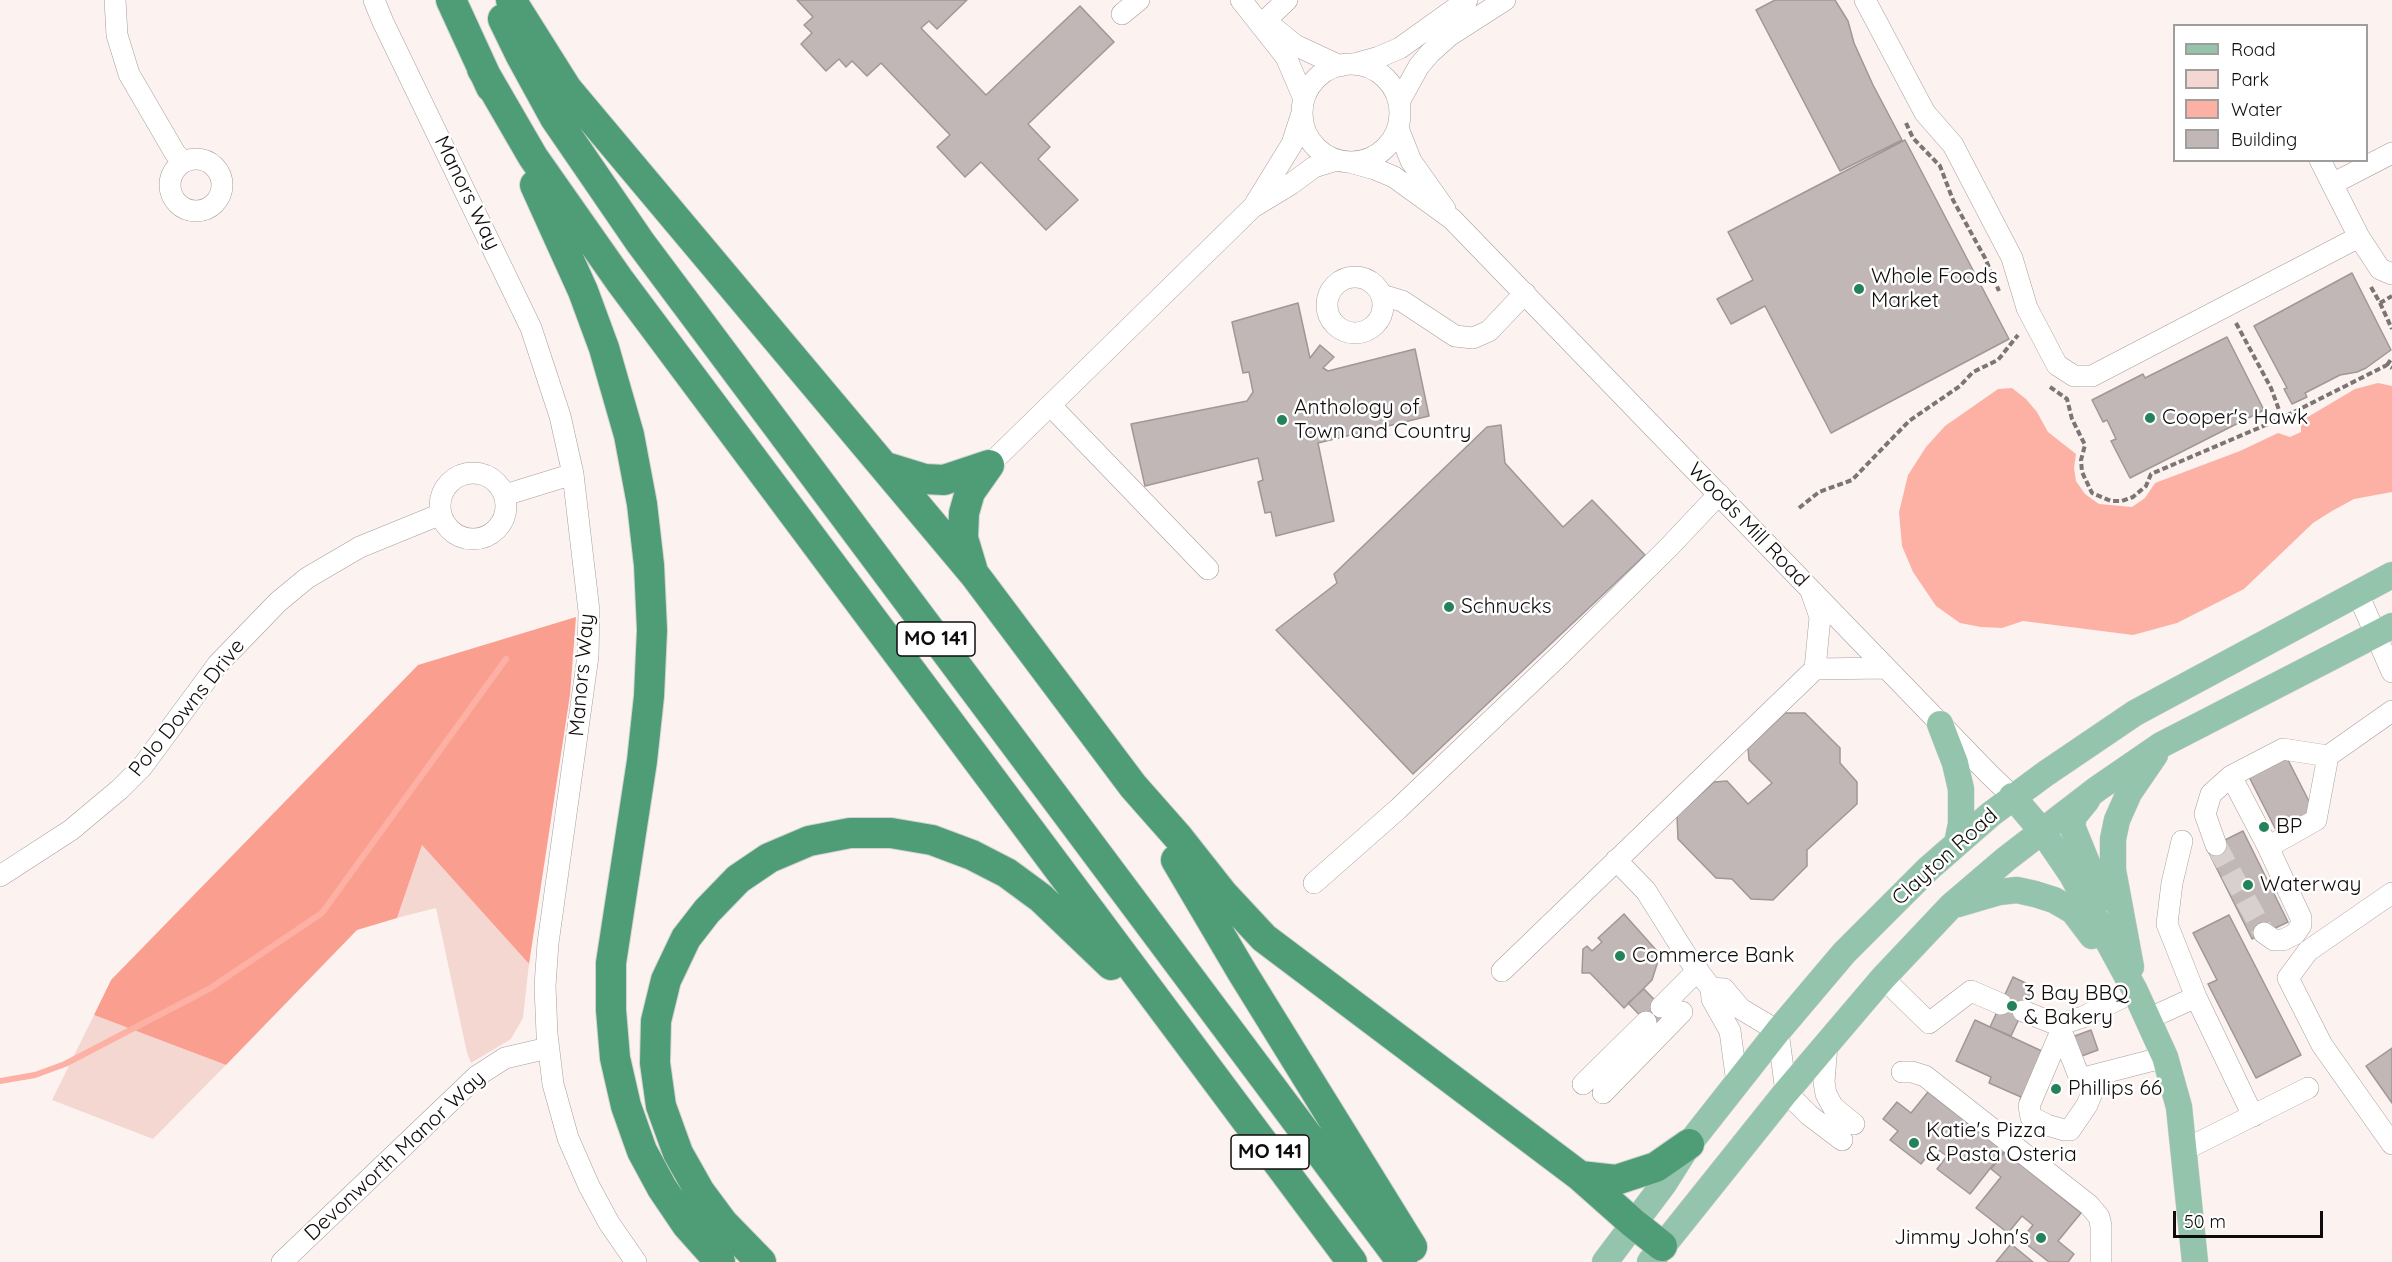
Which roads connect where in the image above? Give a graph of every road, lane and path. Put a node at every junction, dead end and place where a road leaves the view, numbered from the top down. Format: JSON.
{"nodes":[{"id":1,"x":115,"y":0,"type":"edge"},
{"id":2,"x":374,"y":0,"type":"edge"},
{"id":3,"x":451,"y":0,"type":"edge"},
{"id":4,"x":494,"y":0,"type":"edge"},
{"id":5,"x":511,"y":0,"type":"edge"},
{"id":6,"x":1139,"y":0,"type":"edge"},
{"id":7,"x":1287,"y":0,"type":"edge"},
{"id":8,"x":1467,"y":0,"type":"edge"},
{"id":9,"x":1505,"y":0,"type":"edge"},
{"id":10,"x":1865,"y":0,"type":"edge"},
{"id":11,"x":1243,"y":3,"type":"edge"},
{"id":12,"x":1122,"y":14,"type":"dead end"},
{"id":13,"x":1265,"y":21,"type":"junction"},
{"id":14,"x":1347,"y":65,"type":"junction"},
{"id":15,"x":483,"y":69,"type":"junction"},
{"id":16,"x":1399,"y":102,"type":"junction"},
{"id":17,"x":1303,"y":105,"type":"junction"},
{"id":18,"x":1902,"y":117,"type":"dead end"},
{"id":19,"x":1398,"y":128,"type":"junction"},
{"id":20,"x":2392,"y":153,"type":"edge"},
{"id":21,"x":1343,"y":161,"type":"junction"},
{"id":22,"x":183,"y":162,"type":"dead end"},
{"id":23,"x":2321,"y":162,"type":"edge"},
{"id":24,"x":2332,"y":184,"type":"junction"},
{"id":25,"x":1253,"y":207,"type":"junction"},
{"id":26,"x":1452,"y":219,"type":"junction"},
{"id":27,"x":2359,"y":237,"type":"junction"},
{"id":28,"x":2392,"y":274,"type":"edge"},
{"id":29,"x":1525,"y":293,"type":"junction"},
{"id":30,"x":1382,"y":295,"type":"dead end"},
{"id":31,"x":2003,"y":301,"type":"dead end"},
{"id":32,"x":2380,"y":303,"type":"dead end"},
{"id":33,"x":2234,"y":320,"type":"dead end"},
{"id":34,"x":2016,"y":329,"type":"dead end"},
{"id":35,"x":2392,"y":329,"type":"edge"},
{"id":36,"x":2019,"y":335,"type":"junction"},
{"id":37,"x":2023,"y":341,"type":"dead end"},
{"id":38,"x":2392,"y":358,"type":"edge"},
{"id":39,"x":2387,"y":365,"type":"junction"},
{"id":40,"x":2392,"y":368,"type":"edge"},
{"id":41,"x":2047,"y":384,"type":"dead end"},
{"id":42,"x":1052,"y":405,"type":"junction"},
{"id":43,"x":2282,"y":418,"type":"junction"},
{"id":44,"x":989,"y":465,"type":"junction"},
{"id":45,"x":886,"y":466,"type":"junction"},
{"id":46,"x":573,"y":474,"type":"junction"},
{"id":47,"x":1719,"y":494,"type":"junction"},
{"id":48,"x":505,"y":495,"type":"junction"},
{"id":49,"x":1799,"y":508,"type":"dead end"},
{"id":50,"x":441,"y":514,"type":"junction"},
{"id":51,"x":1208,"y":569,"type":"dead end"},
{"id":52,"x":974,"y":574,"type":"junction"},
{"id":53,"x":2392,"y":575,"type":"edge"},
{"id":54,"x":1809,"y":588,"type":"junction"},
{"id":55,"x":2358,"y":594,"type":"junction"},
{"id":56,"x":2384,"y":630,"type":"edge"},
{"id":57,"x":1886,"y":668,"type":"junction"},
{"id":58,"x":1815,"y":669,"type":"junction"},
{"id":59,"x":2392,"y":672,"type":"edge"},
{"id":60,"x":2392,"y":711,"type":"edge"},
{"id":61,"x":1940,"y":724,"type":"junction"},
{"id":62,"x":2162,"y":745,"type":"junction"},
{"id":63,"x":2328,"y":756,"type":"junction"},
{"id":64,"x":2231,"y":776,"type":"junction"},
{"id":65,"x":2106,"y":782,"type":"junction"},
{"id":66,"x":1133,"y":786,"type":"junction"},
{"id":67,"x":2012,"y":796,"type":"junction"},
{"id":68,"x":2042,"y":831,"type":"junction"},
{"id":69,"x":2182,"y":841,"type":"dead end"},
{"id":70,"x":1957,"y":843,"type":"junction"},
{"id":71,"x":2216,"y":844,"type":"tunnel mouth"},
{"id":72,"x":2268,"y":847,"type":"junction"},
{"id":73,"x":1616,"y":860,"type":"junction"},
{"id":74,"x":0,"y":876,"type":"edge"},
{"id":75,"x":1314,"y":883,"type":"dead end"},
{"id":76,"x":2392,"y":893,"type":"edge"},
{"id":77,"x":1951,"y":906,"type":"junction"},
{"id":78,"x":2264,"y":933,"type":"dead end"},
{"id":79,"x":2104,"y":934,"type":"junction"},
{"id":80,"x":1698,"y":970,"type":"junction"},
{"id":81,"x":1502,"y":971,"type":"dead end"},
{"id":82,"x":1883,"y":978,"type":"junction"},
{"id":83,"x":1711,"y":988,"type":"junction"},
{"id":84,"x":2135,"y":991,"type":"junction"},
{"id":85,"x":2196,"y":997,"type":"junction"},
{"id":86,"x":2001,"y":1004,"type":"dead end"},
{"id":87,"x":1661,"y":1007,"type":"dead end"},
{"id":88,"x":2023,"y":1011,"type":"dead end"},
{"id":89,"x":1682,"y":1012,"type":"dead end"},
{"id":90,"x":2148,"y":1019,"type":"junction"},
{"id":91,"x":1646,"y":1022,"type":"dead end"},
{"id":92,"x":2060,"y":1028,"type":"junction"},
{"id":93,"x":1778,"y":1031,"type":"junction"},
{"id":94,"x":1187,"y":1042,"type":"junction"},
{"id":95,"x":1827,"y":1045,"type":"junction"},
{"id":96,"x":548,"y":1048,"type":"junction"},
{"id":97,"x":2165,"y":1057,"type":"junction"},
{"id":98,"x":1902,"y":1072,"type":"dead end"},
{"id":99,"x":2099,"y":1075,"type":"junction"},
{"id":100,"x":1737,"y":1083,"type":"junction"},
{"id":101,"x":1584,"y":1084,"type":"dead end"},
{"id":102,"x":2308,"y":1088,"type":"dead end"},
{"id":103,"x":1786,"y":1092,"type":"junction"},
{"id":104,"x":1603,"y":1093,"type":"dead end"},
{"id":105,"x":2253,"y":1116,"type":"junction"},
{"id":106,"x":1689,"y":1144,"type":"junction"},
{"id":107,"x":2392,"y":1144,"type":"edge"},
{"id":108,"x":2182,"y":1151,"type":"junction"},
{"id":109,"x":1580,"y":1176,"type":"junction"},
{"id":110,"x":2185,"y":1182,"type":"junction"},
{"id":111,"x":1633,"y":1223,"type":"junction"},
{"id":112,"x":1656,"y":1254,"type":"edge"},
{"id":113,"x":282,"y":1262,"type":"edge"},
{"id":114,"x":636,"y":1262,"type":"edge"},
{"id":115,"x":720,"y":1262,"type":"edge"},
{"id":116,"x":761,"y":1262,"type":"edge"},
{"id":117,"x":1352,"y":1262,"type":"edge"},
{"id":118,"x":1402,"y":1262,"type":"edge"},
{"id":119,"x":1422,"y":1262,"type":"edge"},
{"id":120,"x":1605,"y":1262,"type":"edge"},
{"id":121,"x":2101,"y":1262,"type":"edge"},
{"id":122,"x":2182,"y":1262,"type":"edge"},
{"id":123,"x":2195,"y":1262,"type":"edge"}],
"edges":[{"from":1,"to":22,"type":"street"},
{"from":2,"to":46,"type":"street","name":"Manors Way"},
{"from":3,"to":15,"type":"highway","number":"MO 141"},
{"from":4,"to":118,"type":"highway","number":"MO 141"},
{"from":5,"to":45,"type":"highway"},
{"from":6,"to":12,"type":"street"},
{"from":7,"to":13,"type":"street"},
{"from":8,"to":14,"type":"street"},
{"from":9,"to":16,"type":"street"},
{"from":10,"to":27,"type":"street"},
{"from":11,"to":13,"type":"street"},
{"from":11,"to":17,"type":"street"},
{"from":13,"to":14,"type":"street"},
{"from":14,"to":16,"type":"street"},
{"from":14,"to":17,"type":"street"},
{"from":15,"to":94,"type":"highway","number":"MO 141"},
{"from":15,"to":115,"type":"highway"},
{"from":16,"to":19,"type":"street"},
{"from":17,"to":21,"type":"street"},
{"from":17,"to":25,"type":"street"},
{"from":18,"to":31,"type":"path"},
{"from":19,"to":21,"type":"street"},
{"from":19,"to":26,"type":"street","name":"Woods Mill Road"},
{"from":20,"to":24,"type":"street"},
{"from":21,"to":25,"type":"street"},
{"from":21,"to":26,"type":"street","name":"Woods Mill Road"},
{"from":23,"to":24,"type":"street"},
{"from":24,"to":27,"type":"street"},
{"from":25,"to":42,"type":"street"},
{"from":26,"to":29,"type":"street","name":"Woods Mill Road"},
{"from":27,"to":28,"type":"street"},
{"from":29,"to":30,"type":"street"},
{"from":29,"to":47,"type":"street","name":"Woods Mill Road"},
{"from":32,"to":35,"type":"path"},
{"from":33,"to":43,"type":"path"},
{"from":34,"to":36,"type":"path"},
{"from":36,"to":37,"type":"path"},
{"from":36,"to":49,"type":"path"},
{"from":38,"to":39,"type":"path"},
{"from":39,"to":40,"type":"path"},
{"from":39,"to":43,"type":"path"},
{"from":41,"to":43,"type":"path"},
{"from":42,"to":44,"type":"street"},
{"from":42,"to":51,"type":"street"},
{"from":44,"to":45,"type":"highway"},
{"from":44,"to":52,"type":"highway"},
{"from":45,"to":52,"type":"highway"},
{"from":46,"to":48,"type":"street"},
{"from":46,"to":96,"type":"street","name":"Manors Way"},
{"from":47,"to":54,"type":"street","name":"Woods Mill Road"},
{"from":47,"to":75,"type":"street"},
{"from":48,"to":50,"type":"street"},
{"from":48,"to":50,"type":"street"},
{"from":50,"to":74,"type":"street","name":"Polo Downs Drive"},
{"from":52,"to":66,"type":"highway"},
{"from":53,"to":55,"type":"main road","name":"Clayton Road"},
{"from":54,"to":57,"type":"street","name":"Woods Mill Road"},
{"from":54,"to":58,"type":"street"},
{"from":55,"to":56,"type":"street"},
{"from":55,"to":67,"type":"main road","name":"Clayton Road"},
{"from":56,"to":59,"type":"street"},
{"from":56,"to":62,"type":"main road","name":"Clayton Road"},
{"from":57,"to":58,"type":"street"},
{"from":57,"to":61,"type":"street","name":"Woods Mill Road"},
{"from":58,"to":73,"type":"street"},
{"from":60,"to":63,"type":"street"},
{"from":61,"to":67,"type":"street","name":"Woods Mill Road"},
{"from":61,"to":70,"type":"main road"},
{"from":62,"to":65,"type":"main road","name":"Clayton Road"},
{"from":62,"to":84,"type":"main road"},
{"from":63,"to":64,"type":"street"},
{"from":63,"to":72,"type":"street"},
{"from":64,"to":71,"type":"street"},
{"from":64,"to":72,"type":"street"},
{"from":65,"to":68,"type":"main road","name":"Clayton Road"},
{"from":65,"to":79,"type":"main road"},
{"from":66,"to":109,"type":"highway"},
{"from":66,"to":119,"type":"highway"},
{"from":67,"to":68,"type":"main road","name":"Woods Mill Road"},
{"from":67,"to":70,"type":"main road","name":"Clayton Road"},
{"from":68,"to":77,"type":"main road","name":"Clayton Road"},
{"from":68,"to":79,"type":"main road","name":"Woods Mill Road"},
{"from":69,"to":85,"type":"street"},
{"from":70,"to":93,"type":"main road","name":"Clayton Road"},
{"from":72,"to":78,"type":"street"},
{"from":73,"to":80,"type":"street"},
{"from":73,"to":81,"type":"street"},
{"from":76,"to":107,"type":"street"},
{"from":77,"to":82,"type":"main road","name":"Clayton Road"},
{"from":77,"to":84,"type":"main road"},
{"from":79,"to":84,"type":"main road","name":"Woods Mill Road"},
{"from":80,"to":83,"type":"street"},
{"from":80,"to":87,"type":"street"},
{"from":82,"to":86,"type":"street"},
{"from":82,"to":95,"type":"main road","name":"Clayton Road"},
{"from":83,"to":93,"type":"street"},
{"from":83,"to":100,"type":"street"},
{"from":84,"to":90,"type":"main road"},
{"from":84,"to":92,"type":"street"},
{"from":85,"to":90,"type":"street"},
{"from":85,"to":105,"type":"street"},
{"from":88,"to":92,"type":"street"},
{"from":89,"to":104,"type":"street"},
{"from":90,"to":97,"type":"main road"},
{"from":91,"to":101,"type":"street"},
{"from":92,"to":99,"type":"street"},
{"from":92,"to":99,"type":"street"},
{"from":93,"to":100,"type":"main road","name":"Clayton Road"},
{"from":93,"to":103,"type":"street"},
{"from":94,"to":116,"type":"highway"},
{"from":94,"to":117,"type":"highway","number":"MO 141"},
{"from":95,"to":103,"type":"main road","name":"Clayton Road"},
{"from":95,"to":103,"type":"street"},
{"from":96,"to":113,"type":"street","name":"Devonworth Manor Way"},
{"from":96,"to":114,"type":"street","name":"Manors Way"},
{"from":97,"to":99,"type":"street"},
{"from":97,"to":108,"type":"main road"},
{"from":98,"to":121,"type":"street"},
{"from":100,"to":106,"type":"main road","name":"Clayton Road"},
{"from":102,"to":105,"type":"street"},
{"from":103,"to":112,"type":"main road","name":"Clayton Road"},
{"from":105,"to":108,"type":"street"},
{"from":106,"to":109,"type":"highway"},
{"from":106,"to":111,"type":"main road","name":"Clayton Road"},
{"from":108,"to":110,"type":"main road"},
{"from":109,"to":111,"type":"highway"},
{"from":110,"to":122,"type":"street"},
{"from":110,"to":123,"type":"main road"},
{"from":111,"to":112,"type":"highway"},
{"from":111,"to":120,"type":"main road","name":"Clayton Road"}]}
